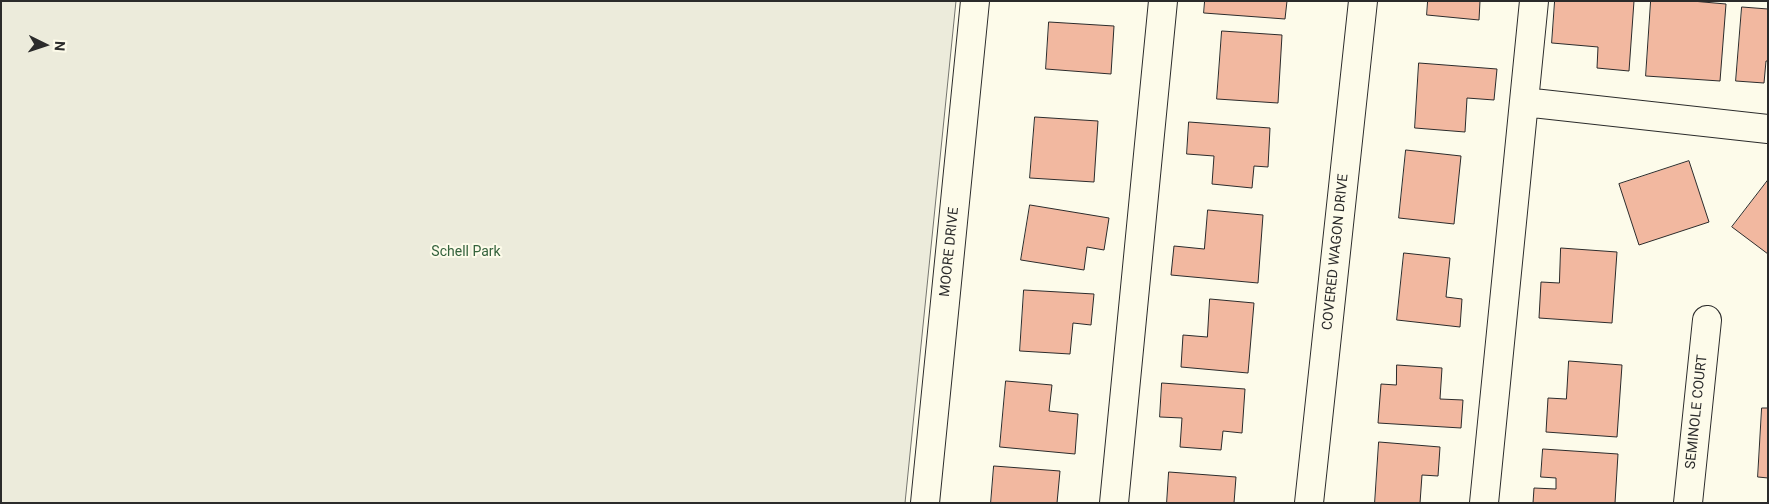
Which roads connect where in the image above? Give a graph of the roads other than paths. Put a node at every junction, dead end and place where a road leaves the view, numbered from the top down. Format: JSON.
{"nodes":[{"id":1,"x":975,"y":1,"type":"edge"},
{"id":2,"x":1164,"y":1,"type":"edge"},
{"id":3,"x":1363,"y":1,"type":"edge"},
{"id":4,"x":1534,"y":1,"type":"edge"},
{"id":5,"x":1524,"y":102,"type":"junction"},
{"id":6,"x":1768,"y":129,"type":"edge"},
{"id":7,"x":1707,"y":320,"type":"dead end"},
{"id":8,"x":925,"y":503,"type":"edge"},
{"id":9,"x":1114,"y":503,"type":"edge"},
{"id":10,"x":1309,"y":503,"type":"edge"},
{"id":11,"x":1484,"y":503,"type":"edge"},
{"id":12,"x":1688,"y":503,"type":"edge"}],
"edges":[{"from":1,"to":8,"type":"street","name":"MOORE DRIVE"},
{"from":2,"to":9,"type":"street"},
{"from":3,"to":10,"type":"street","name":"COVERED WAGON DRIVE"},
{"from":4,"to":5,"type":"street"},
{"from":5,"to":6,"type":"street"},
{"from":5,"to":11,"type":"street"},
{"from":7,"to":12,"type":"street","name":"SEMINOLE COURT"}]}
